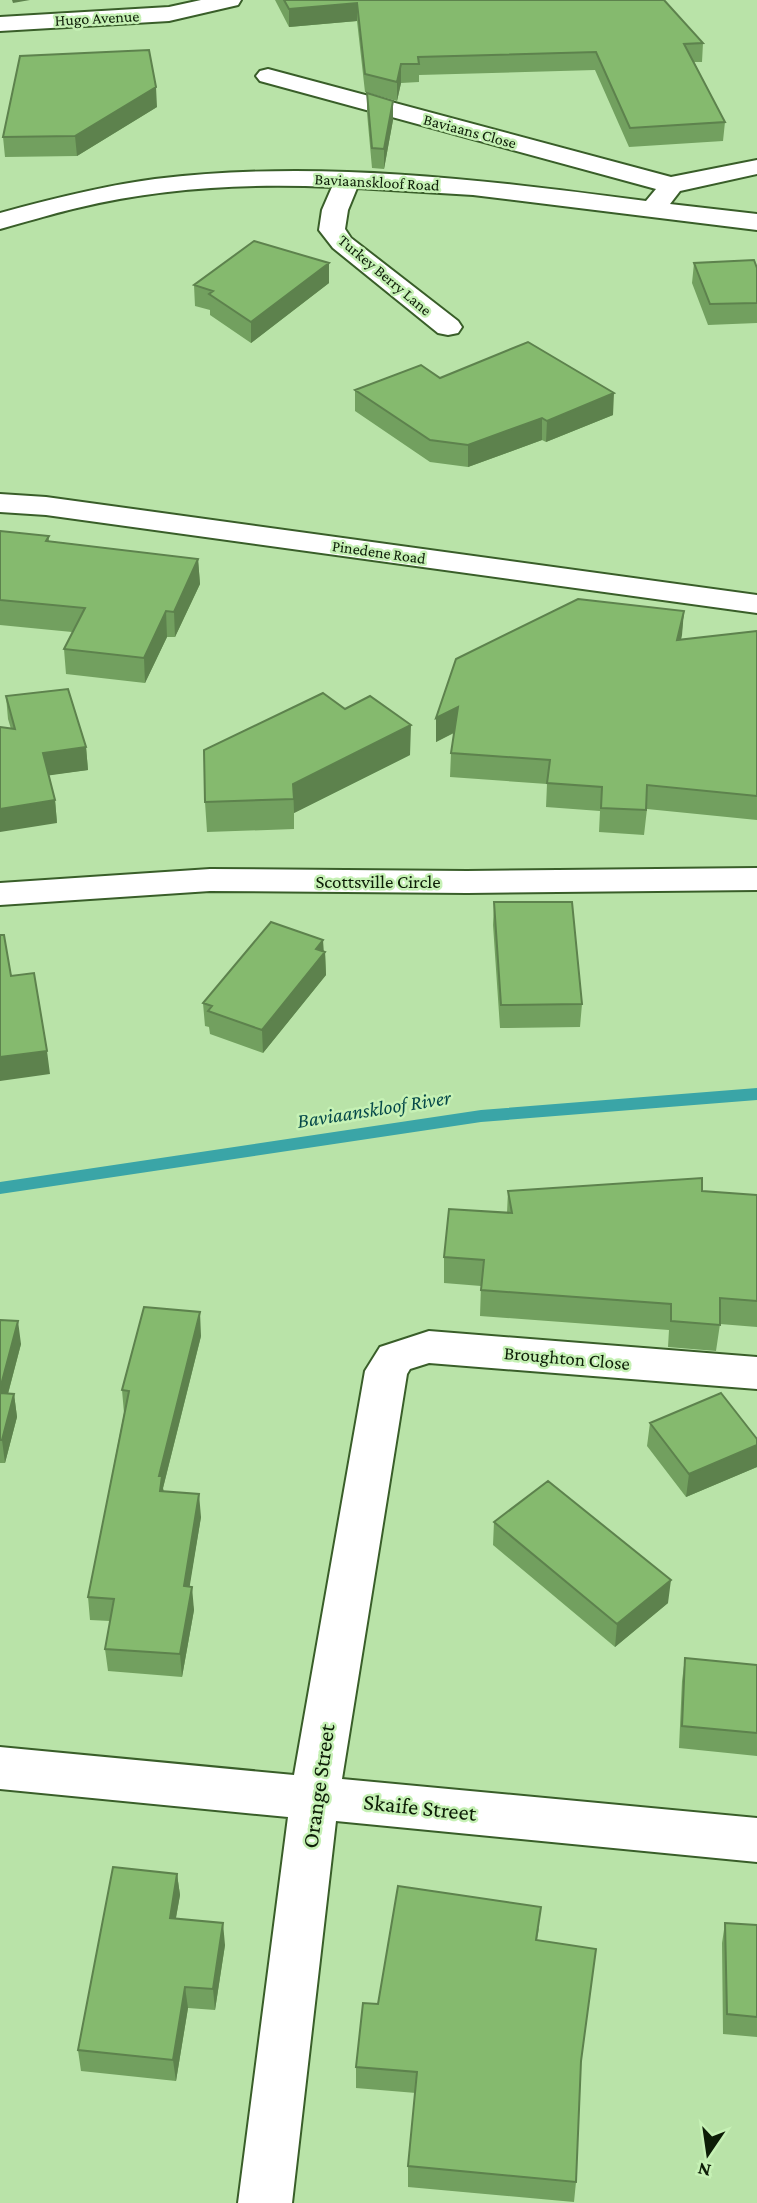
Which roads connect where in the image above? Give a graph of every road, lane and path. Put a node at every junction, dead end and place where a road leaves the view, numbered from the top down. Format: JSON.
{"nodes":[{"id":1,"x":139,"y":0,"type":"edge"},
{"id":2,"x":230,"y":0,"type":"edge"},
{"id":3,"x":47,"y":21,"type":"junction"},
{"id":4,"x":0,"y":24,"type":"edge"},
{"id":5,"x":268,"y":76,"type":"dead end"},
{"id":6,"x":757,"y":167,"type":"edge"},
{"id":7,"x":348,"y":179,"type":"junction"},
{"id":8,"x":671,"y":185,"type":"junction"},
{"id":9,"x":652,"y":210,"type":"junction"},
{"id":10,"x":0,"y":221,"type":"edge"},
{"id":11,"x":757,"y":222,"type":"edge"},
{"id":12,"x":448,"y":327,"type":"dead end"},
{"id":13,"x":0,"y":503,"type":"edge"},
{"id":14,"x":757,"y":604,"type":"edge"},
{"id":15,"x":757,"y":879,"type":"edge"},
{"id":16,"x":0,"y":894,"type":"edge"},
{"id":17,"x":386,"y":1371,"type":"joint"},
{"id":18,"x":757,"y":1373,"type":"edge"},
{"id":19,"x":0,"y":1768,"type":"edge"},
{"id":20,"x":316,"y":1796,"type":"junction"},
{"id":21,"x":757,"y":1840,"type":"edge"},
{"id":22,"x":265,"y":2203,"type":"edge"}],
"edges":[{"from":1,"to":3,"type":"street","name":"Hugo Avenue"},
{"from":2,"to":3,"type":"street","name":"Hugo Avenue"},
{"from":3,"to":4,"type":"street","name":"Hugo Avenue"},
{"from":5,"to":8,"type":"street","name":"Baviaans Close"},
{"from":6,"to":8,"type":"street","name":"Baviaans Close"},
{"from":7,"to":9,"type":"street","name":"Baviaanskloof Road"},
{"from":7,"to":10,"type":"street","name":"Baviaanskloof Road"},
{"from":7,"to":12,"type":"street","name":"Turkey Berry Lane"},
{"from":8,"to":9,"type":"street"},
{"from":9,"to":11,"type":"street","name":"Baviaanskloof Road"},
{"from":13,"to":14,"type":"street","name":"Pinedene Road"},
{"from":15,"to":16,"type":"street","name":"Scottsville Circle"},
{"from":17,"to":18,"type":"street","name":"Broughton Close"},
{"from":17,"to":20,"type":"street","name":"Orange Street"},
{"from":19,"to":20,"type":"street","name":"Skaife Street"},
{"from":20,"to":21,"type":"street","name":"Skaife Street"},
{"from":20,"to":22,"type":"street","name":"Orange Street"}]}
